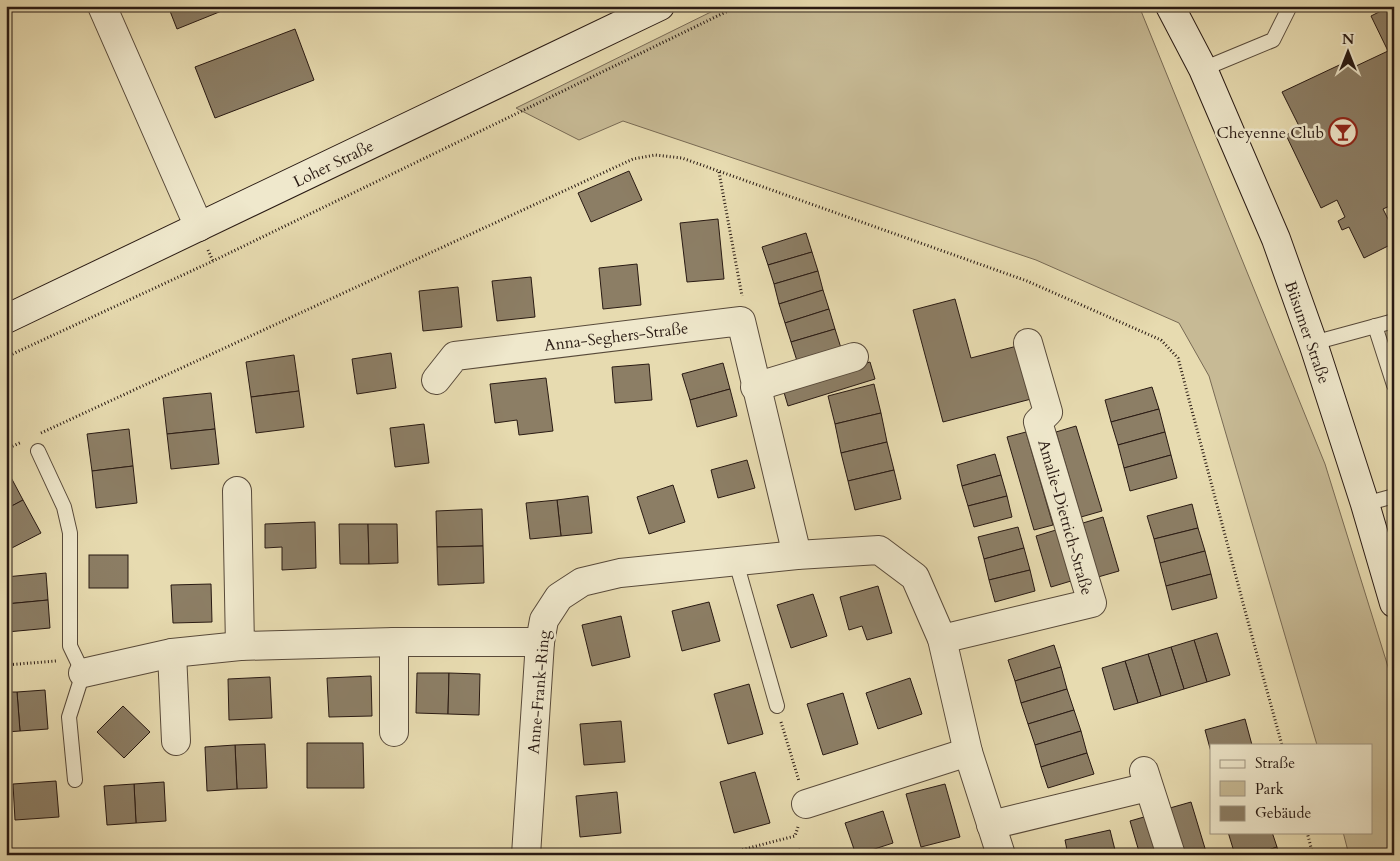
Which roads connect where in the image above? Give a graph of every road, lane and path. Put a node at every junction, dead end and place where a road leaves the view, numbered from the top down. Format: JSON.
{"nodes":[{"id":1,"x":102,"y":6,"type":"edge"},
{"id":2,"x":660,"y":6,"type":"edge"},
{"id":3,"x":738,"y":6,"type":"edge"},
{"id":4,"x":1170,"y":6,"type":"edge"},
{"id":5,"x":1290,"y":6,"type":"edge"},
{"id":6,"x":1203,"y":69,"type":"junction"},
{"id":7,"x":719,"y":171,"type":"dead end"},
{"id":8,"x":199,"y":227,"type":"junction"},
{"id":9,"x":6,"y":319,"type":"edge"},
{"id":10,"x":741,"y":321,"type":"junction"},
{"id":11,"x":1394,"y":321,"type":"edge"},
{"id":12,"x":1375,"y":326,"type":"junction"},
{"id":13,"x":1028,"y":343,"type":"dead end"},
{"id":14,"x":1312,"y":343,"type":"junction"},
{"id":15,"x":6,"y":357,"type":"edge"},
{"id":16,"x":854,"y":357,"type":"dead end"},
{"id":17,"x":436,"y":380,"type":"dead end"},
{"id":18,"x":1394,"y":385,"type":"edge"},
{"id":19,"x":756,"y":387,"type":"junction"},
{"id":20,"x":38,"y":451,"type":"dead end"},
{"id":21,"x":237,"y":491,"type":"dead end"},
{"id":22,"x":1394,"y":496,"type":"edge"},
{"id":23,"x":1365,"y":504,"type":"junction"},
{"id":24,"x":797,"y":555,"type":"junction"},
{"id":25,"x":736,"y":562,"type":"junction"},
{"id":26,"x":1394,"y":603,"type":"edge"},
{"id":27,"x":942,"y":640,"type":"junction"},
{"id":28,"x":394,"y":642,"type":"junction"},
{"id":29,"x":540,"y":642,"type":"junction"},
{"id":30,"x":240,"y":646,"type":"junction"},
{"id":31,"x":172,"y":652,"type":"junction"},
{"id":32,"x":6,"y":665,"type":"edge"},
{"id":33,"x":83,"y":673,"type":"junction"},
{"id":34,"x":776,"y":706,"type":"joint"},
{"id":35,"x":394,"y":732,"type":"dead end"},
{"id":36,"x":176,"y":741,"type":"dead end"},
{"id":37,"x":968,"y":752,"type":"junction"},
{"id":38,"x":75,"y":780,"type":"dead end"},
{"id":39,"x":806,"y":804,"type":"junction"},
{"id":40,"x":991,"y":825,"type":"junction"},
{"id":41,"x":1308,"y":834,"type":"edge"},
{"id":42,"x":526,"y":855,"type":"edge"},
{"id":43,"x":722,"y":855,"type":"edge"},
{"id":44,"x":1000,"y":855,"type":"edge"},
{"id":45,"x":1171,"y":855,"type":"edge"},
{"id":46,"x":1313,"y":855,"type":"edge"}],
"edges":[{"from":1,"to":8,"type":"street"},
{"from":2,"to":8,"type":"street","name":"Loher Straße"},
{"from":3,"to":15,"type":"path"},
{"from":4,"to":6,"type":"street","name":"Büsumer Straße"},
{"from":5,"to":6,"type":"lane"},
{"from":6,"to":14,"type":"street","name":"Büsumer Straße"},
{"from":7,"to":10,"type":"path"},
{"from":8,"to":9,"type":"street","name":"Loher Straße"},
{"from":10,"to":17,"type":"street","name":"Anna-Seghers-Straße"},
{"from":10,"to":19,"type":"street"},
{"from":11,"to":12,"type":"lane"},
{"from":12,"to":14,"type":"lane"},
{"from":12,"to":18,"type":"lane"},
{"from":13,"to":27,"type":"street","name":"Amalie-Dietrich-Straße"},
{"from":14,"to":23,"type":"street","name":"Büsumer Straße"},
{"from":16,"to":19,"type":"street"},
{"from":19,"to":24,"type":"street"},
{"from":20,"to":33,"type":"lane"},
{"from":21,"to":30,"type":"street"},
{"from":22,"to":23,"type":"lane"},
{"from":23,"to":26,"type":"street","name":"Büsumer Straße"},
{"from":24,"to":25,"type":"street","name":"Anne-Frank-Ring"},
{"from":24,"to":27,"type":"street","name":"Anne-Frank-Ring"},
{"from":25,"to":29,"type":"street","name":"Anne-Frank-Ring"},
{"from":25,"to":34,"type":"lane"},
{"from":27,"to":37,"type":"street","name":"Anne-Frank-Ring"},
{"from":28,"to":29,"type":"street"},
{"from":28,"to":30,"type":"street"},
{"from":28,"to":35,"type":"street"},
{"from":29,"to":42,"type":"street","name":"Anne-Frank-Ring"},
{"from":30,"to":31,"type":"street"},
{"from":31,"to":33,"type":"street"},
{"from":31,"to":36,"type":"street"},
{"from":32,"to":33,"type":"path"},
{"from":33,"to":38,"type":"lane"},
{"from":34,"to":39,"type":"path"},
{"from":37,"to":39,"type":"street"},
{"from":37,"to":40,"type":"street","name":"Anne-Frank-Ring"},
{"from":39,"to":43,"type":"path"},
{"from":40,"to":44,"type":"street","name":"Anne-Frank-Ring"},
{"from":40,"to":45,"type":"street"},
{"from":41,"to":46,"type":"path"}]}
